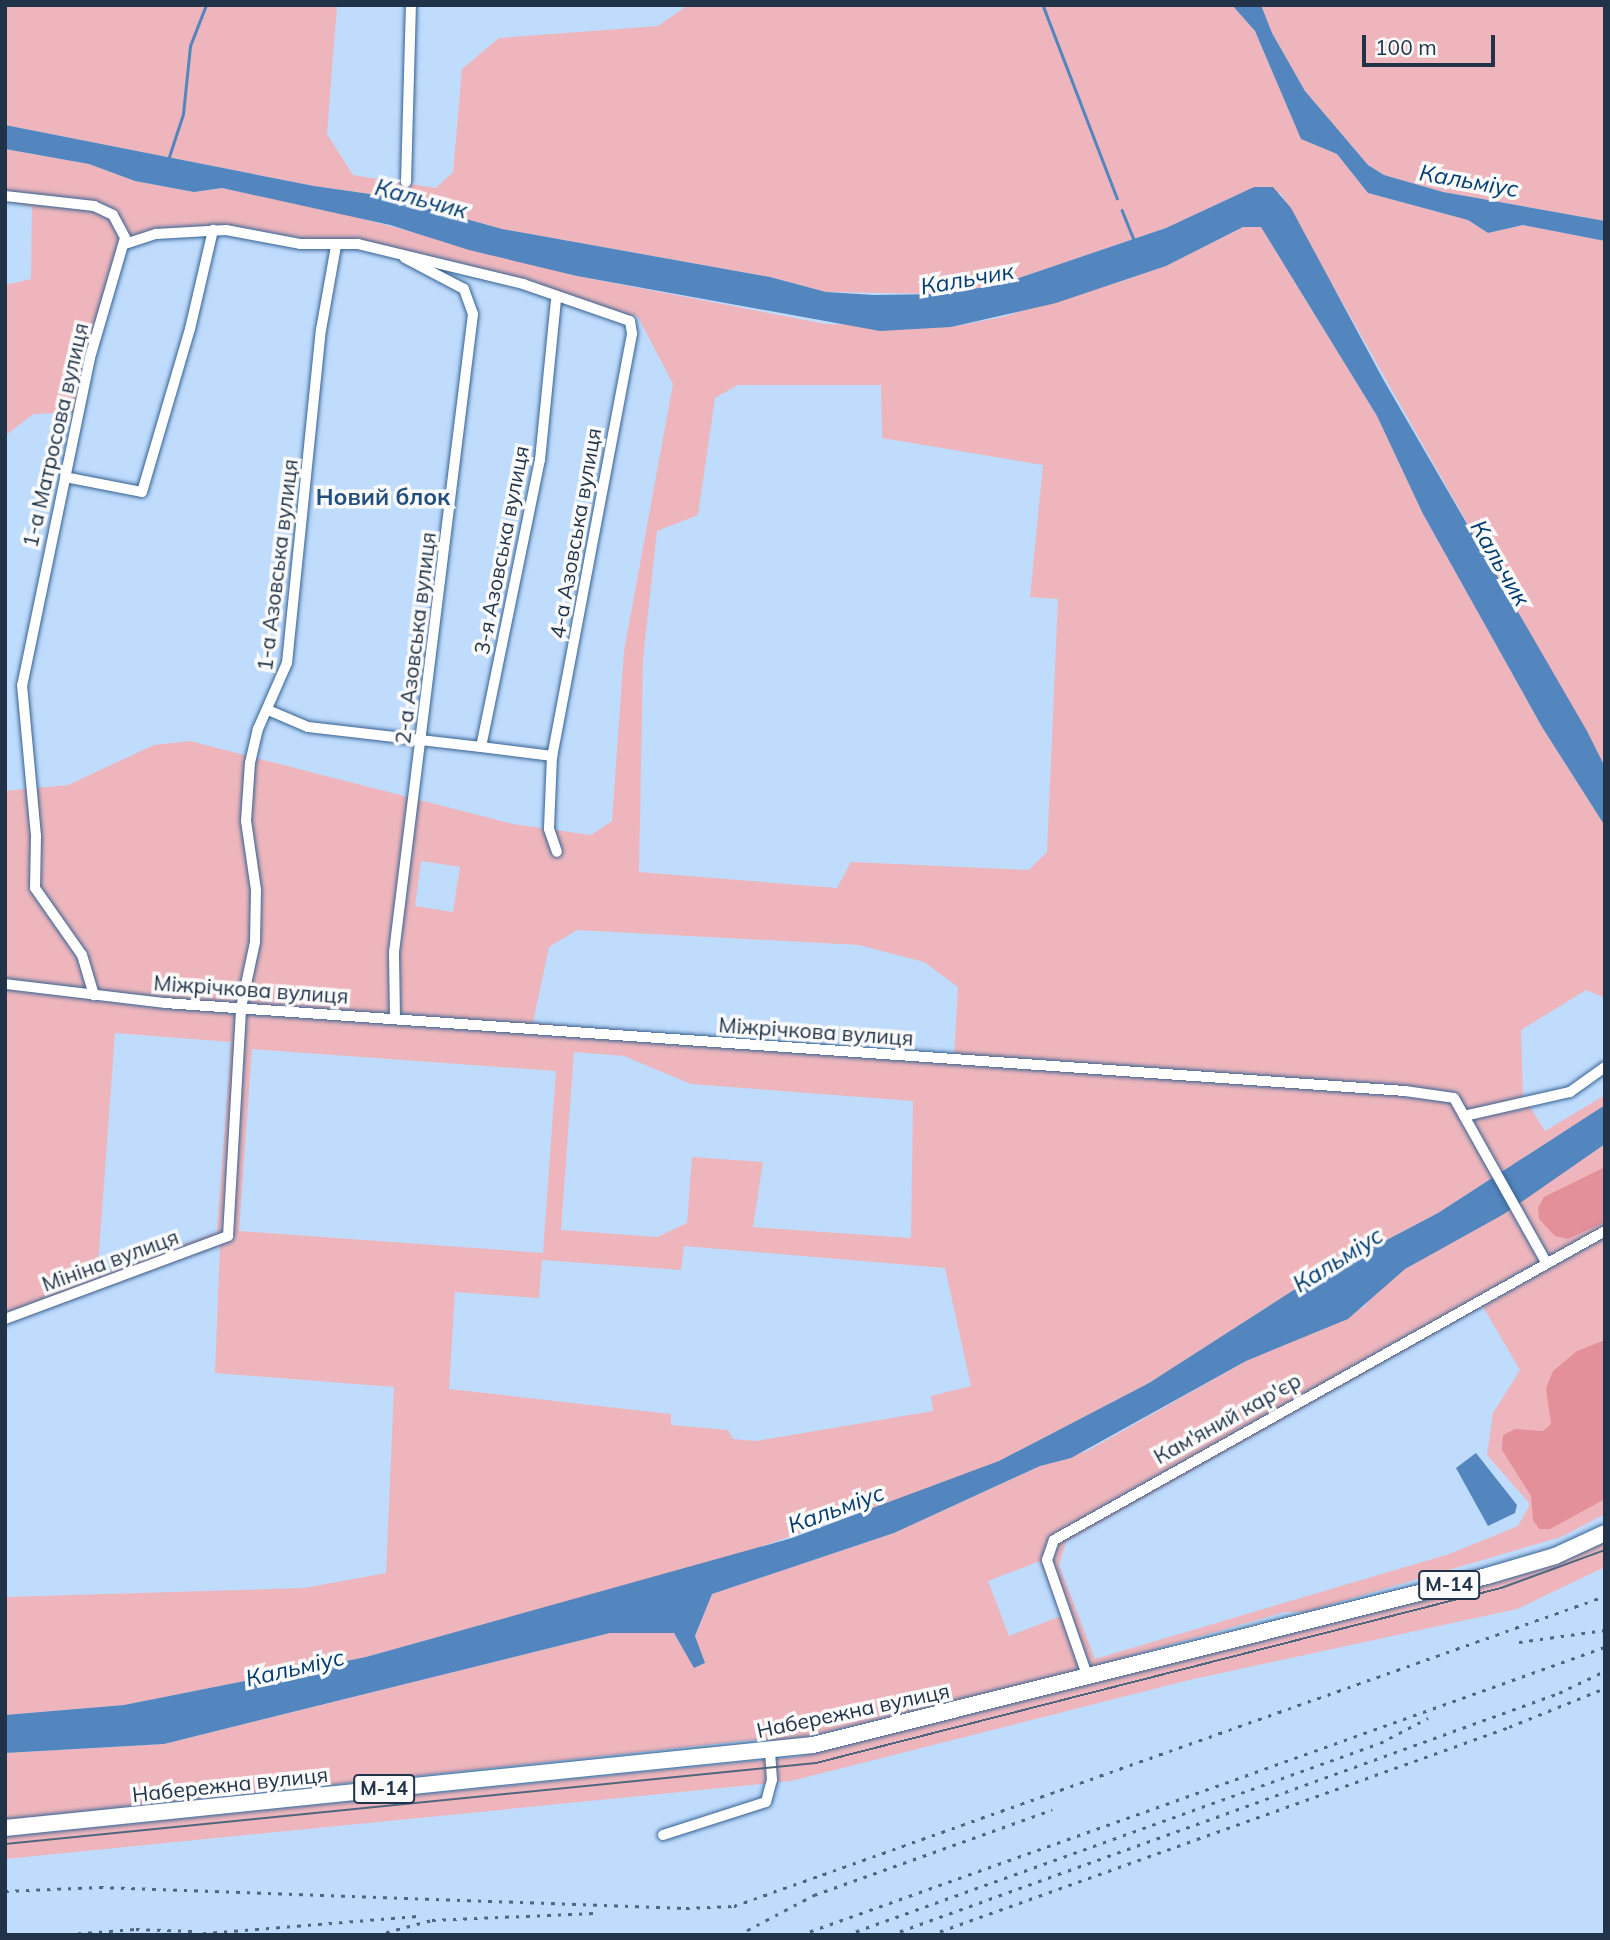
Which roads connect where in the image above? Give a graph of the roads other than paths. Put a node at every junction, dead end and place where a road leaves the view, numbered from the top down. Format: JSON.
{"nodes":[{"id":1,"x":411,"y":5,"type":"edge"},
{"id":2,"x":406,"y":182,"type":"dead end"},
{"id":3,"x":5,"y":196,"type":"edge"},
{"id":4,"x":213,"y":230,"type":"junction"},
{"id":5,"x":125,"y":244,"type":"junction"},
{"id":6,"x":336,"y":246,"type":"junction"},
{"id":7,"x":405,"y":257,"type":"junction"},
{"id":8,"x":556,"y":299,"type":"junction"},
{"id":9,"x":65,"y":477,"type":"junction"},
{"id":10,"x":268,"y":710,"type":"junction"},
{"id":11,"x":422,"y":740,"type":"junction"},
{"id":12,"x":481,"y":747,"type":"junction"},
{"id":13,"x":552,"y":756,"type":"junction"},
{"id":14,"x":557,"y":852,"type":"dead end"},
{"id":15,"x":5,"y":984,"type":"edge"},
{"id":16,"x":94,"y":995,"type":"junction"},
{"id":17,"x":241,"y":1008,"type":"junction"},
{"id":18,"x":395,"y":1018,"type":"junction"},
{"id":19,"x":1605,"y":1067,"type":"edge"},
{"id":20,"x":1464,"y":1116,"type":"junction"},
{"id":21,"x":1605,"y":1231,"type":"edge"},
{"id":22,"x":228,"y":1236,"type":"joint"},
{"id":23,"x":1546,"y":1262,"type":"junction"},
{"id":24,"x":5,"y":1319,"type":"edge"},
{"id":25,"x":1605,"y":1533,"type":"edge"},
{"id":26,"x":1087,"y":1675,"type":"junction"},
{"id":27,"x":770,"y":1752,"type":"junction"},
{"id":28,"x":5,"y":1828,"type":"edge"},
{"id":29,"x":663,"y":1835,"type":"dead end"}],
"edges":[{"from":1,"to":2,"type":"street"},
{"from":3,"to":5,"type":"street"},
{"from":4,"to":5,"type":"street"},
{"from":4,"to":6,"type":"street"},
{"from":4,"to":9,"type":"street"},
{"from":5,"to":9,"type":"street","name":"1-а Матросова вулиця"},
{"from":6,"to":7,"type":"street"},
{"from":6,"to":10,"type":"street","name":"1-а Азовська вулиця"},
{"from":7,"to":8,"type":"street"},
{"from":7,"to":11,"type":"street","name":"2-а Азовська вулиця"},
{"from":8,"to":12,"type":"street","name":"3-я Азовська вулиця"},
{"from":8,"to":13,"type":"street","name":"4-а Азовська вулиця"},
{"from":9,"to":16,"type":"street","name":"1-а Матросова вулиця"},
{"from":10,"to":11,"type":"street"},
{"from":10,"to":17,"type":"street","name":"1-а Азовська вулиця"},
{"from":11,"to":12,"type":"street"},
{"from":11,"to":18,"type":"street","name":"2-а Азовська вулиця"},
{"from":12,"to":13,"type":"street"},
{"from":13,"to":14,"type":"street","name":"4-а Азовська вулиця"},
{"from":15,"to":16,"type":"street","name":"Міжрічкова вулиця"},
{"from":16,"to":17,"type":"street","name":"Міжрічкова вулиця"},
{"from":17,"to":18,"type":"street","name":"Міжрічкова вулиця"},
{"from":17,"to":22,"type":"street","name":"1-а Азовська вулиця"},
{"from":18,"to":20,"type":"street","name":"Міжрічкова вулиця"},
{"from":19,"to":20,"type":"street"},
{"from":20,"to":23,"type":"street"},
{"from":21,"to":23,"type":"street","name":"Кам'яний кар'єр"},
{"from":22,"to":24,"type":"street","name":"Мініна вулиця"},
{"from":23,"to":26,"type":"street","name":"Кам'яний кар'єр"},
{"from":25,"to":26,"type":"highway","name":"Набережна вулиця","number":"М-14"},
{"from":26,"to":27,"type":"highway","name":"Набережна вулиця","number":"М-14"},
{"from":27,"to":28,"type":"highway","name":"Набережна вулиця","number":"М-14"},
{"from":27,"to":29,"type":"street"}]}
